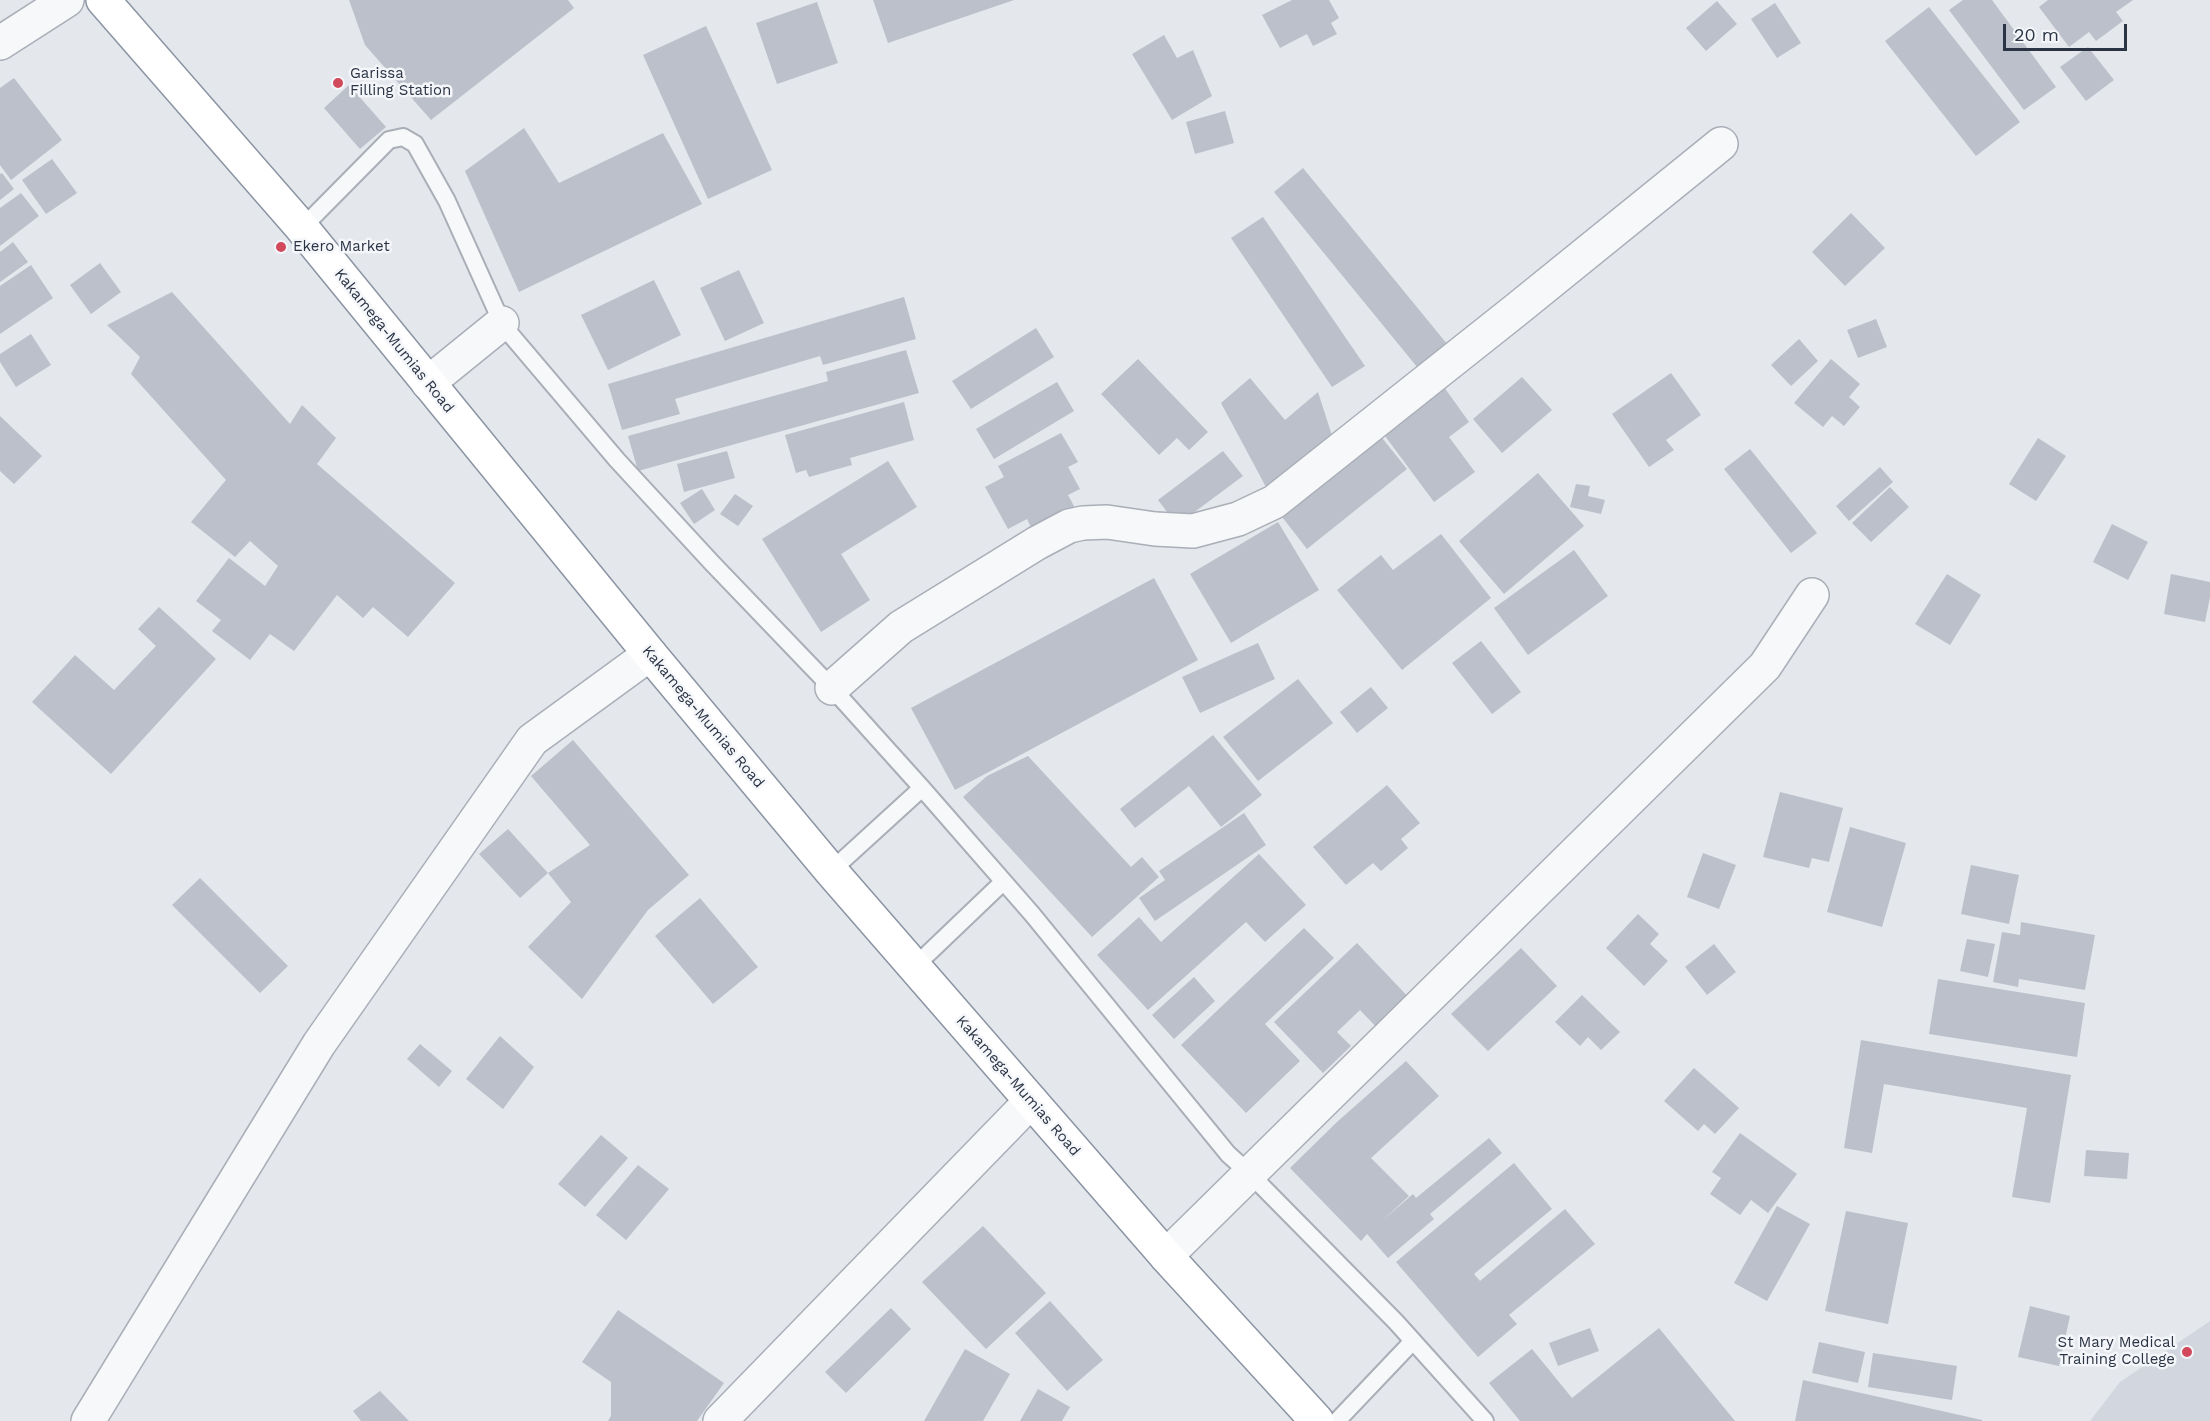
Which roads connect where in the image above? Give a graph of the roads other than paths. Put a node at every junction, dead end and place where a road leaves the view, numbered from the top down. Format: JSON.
{"nodes":[{"id":1,"x":67,"y":0,"type":"edge"},
{"id":2,"x":103,"y":0,"type":"edge"},
{"id":3,"x":0,"y":43,"type":"edge"},
{"id":4,"x":1721,"y":144,"type":"dead end"},
{"id":5,"x":302,"y":228,"type":"junction"},
{"id":6,"x":502,"y":323,"type":"junction"},
{"id":7,"x":428,"y":383,"type":"junction"},
{"id":8,"x":1812,"y":595,"type":"dead end"},
{"id":9,"x":650,"y":654,"type":"junction"},
{"id":10,"x":832,"y":687,"type":"junction"},
{"id":11,"x":922,"y":788,"type":"junction"},
{"id":12,"x":831,"y":871,"type":"junction"},
{"id":13,"x":1003,"y":882,"type":"junction"},
{"id":14,"x":914,"y":967,"type":"junction"},
{"id":15,"x":1031,"y":1101,"type":"junction"},
{"id":16,"x":1249,"y":1173,"type":"junction"},
{"id":17,"x":1166,"y":1256,"type":"junction"},
{"id":18,"x":1413,"y":1341,"type":"junction"},
{"id":19,"x":88,"y":1421,"type":"edge"},
{"id":20,"x":720,"y":1421,"type":"edge"},
{"id":21,"x":1317,"y":1421,"type":"edge"},
{"id":22,"x":1336,"y":1421,"type":"edge"},
{"id":23,"x":1485,"y":1421,"type":"edge"}],
"edges":[{"from":1,"to":3,"type":"street"},
{"from":2,"to":5,"type":"highway","name":"Kakamega-Mumias Road"},
{"from":4,"to":10,"type":"street"},
{"from":5,"to":6,"type":"lane"},
{"from":5,"to":7,"type":"highway","name":"Kakamega-Mumias Road"},
{"from":6,"to":7,"type":"street"},
{"from":6,"to":10,"type":"lane"},
{"from":7,"to":9,"type":"highway","name":"Kakamega-Mumias Road"},
{"from":8,"to":16,"type":"street"},
{"from":9,"to":12,"type":"highway","name":"Kakamega-Mumias Road"},
{"from":9,"to":19,"type":"street"},
{"from":10,"to":11,"type":"lane"},
{"from":11,"to":12,"type":"lane"},
{"from":11,"to":13,"type":"lane"},
{"from":12,"to":14,"type":"highway","name":"Kakamega-Mumias Road"},
{"from":13,"to":14,"type":"lane"},
{"from":13,"to":16,"type":"lane"},
{"from":14,"to":15,"type":"highway","name":"Kakamega-Mumias Road"},
{"from":15,"to":17,"type":"highway","name":"Kakamega-Mumias Road"},
{"from":15,"to":20,"type":"street"},
{"from":16,"to":17,"type":"street"},
{"from":16,"to":18,"type":"lane"},
{"from":17,"to":21,"type":"highway","name":"Kakamega-Mumias Road"},
{"from":18,"to":22,"type":"lane"},
{"from":18,"to":23,"type":"lane"}]}
